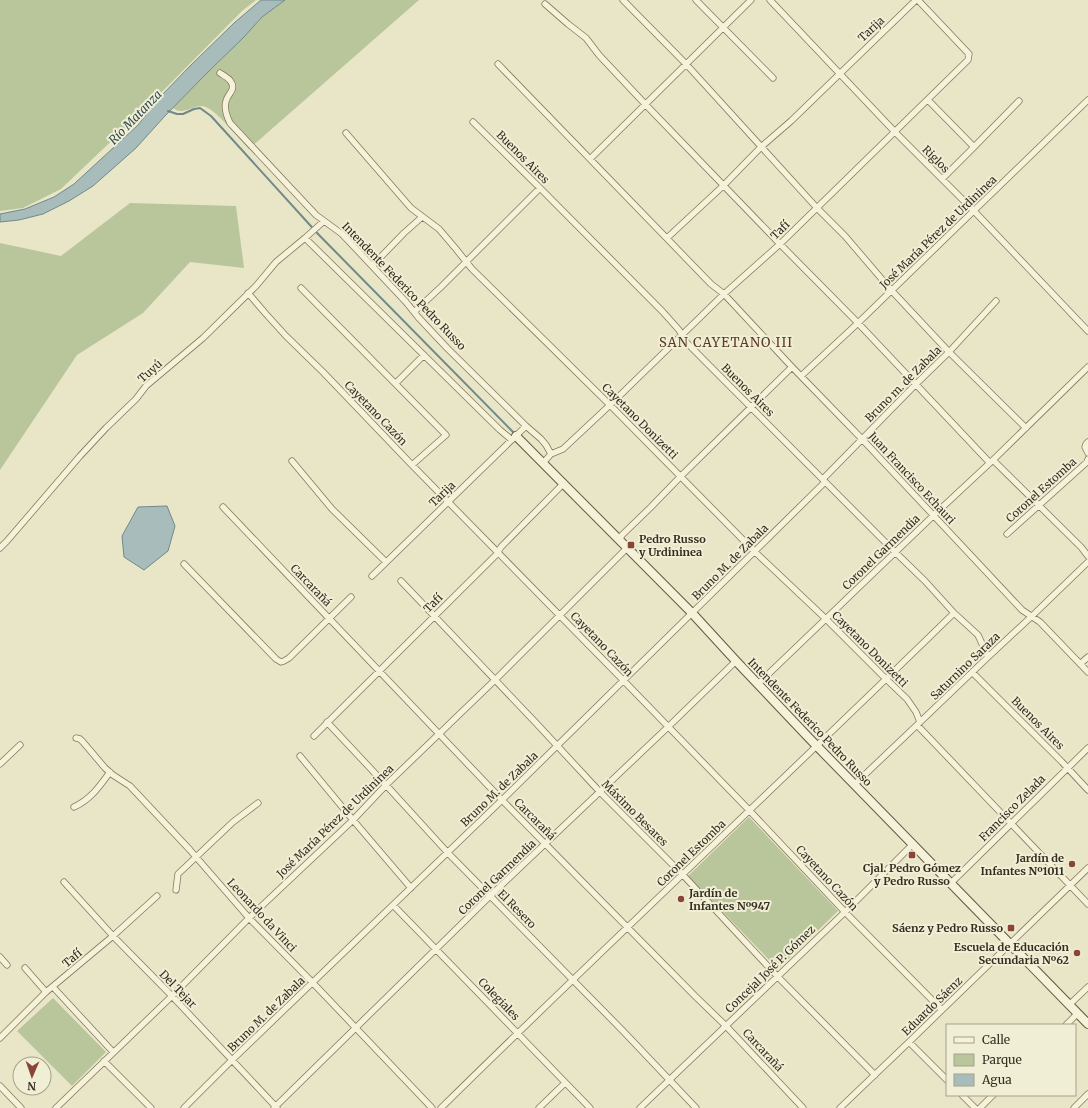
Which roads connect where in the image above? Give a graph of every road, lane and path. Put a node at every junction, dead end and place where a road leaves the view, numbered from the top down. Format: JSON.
{"nodes":[{"id":1,"x":623,"y":0,"type":"edge"},
{"id":2,"x":696,"y":0,"type":"edge"},
{"id":3,"x":751,"y":0,"type":"edge"},
{"id":4,"x":770,"y":0,"type":"edge"},
{"id":5,"x":917,"y":0,"type":"edge"},
{"id":6,"x":545,"y":4,"type":"dead end"},
{"id":7,"x":723,"y":27,"type":"junction"},
{"id":8,"x":498,"y":64,"type":"dead end"},
{"id":9,"x":686,"y":64,"type":"junction"},
{"id":10,"x":220,"y":73,"type":"dead end"},
{"id":11,"x":839,"y":73,"type":"junction"},
{"id":12,"x":773,"y":78,"type":"dead end"},
{"id":13,"x":928,"y":100,"type":"junction"},
{"id":14,"x":1088,"y":100,"type":"edge"},
{"id":15,"x":1019,"y":101,"type":"dead end"},
{"id":16,"x":645,"y":104,"type":"junction"},
{"id":17,"x":473,"y":122,"type":"dead end"},
{"id":18,"x":895,"y":132,"type":"junction"},
{"id":19,"x":346,"y":133,"type":"dead end"},
{"id":20,"x":761,"y":147,"type":"junction"},
{"id":21,"x":974,"y":147,"type":"junction"},
{"id":22,"x":590,"y":159,"type":"junction"},
{"id":23,"x":942,"y":179,"type":"junction"},
{"id":24,"x":723,"y":186,"type":"junction"},
{"id":25,"x":540,"y":188,"type":"junction"},
{"id":26,"x":817,"y":208,"type":"junction"},
{"id":27,"x":974,"y":211,"type":"junction"},
{"id":28,"x":422,"y":217,"type":"junction"},
{"id":29,"x":324,"y":221,"type":"junction"},
{"id":30,"x":305,"y":238,"type":"junction"},
{"id":31,"x":667,"y":238,"type":"junction"},
{"id":32,"x":780,"y":244,"type":"junction"},
{"id":33,"x":466,"y":262,"type":"junction"},
{"id":34,"x":372,"y":266,"type":"junction"},
{"id":35,"x":301,"y":288,"type":"dead end"},
{"id":36,"x":892,"y":291,"type":"junction"},
{"id":37,"x":248,"y":293,"type":"junction"},
{"id":38,"x":724,"y":294,"type":"junction"},
{"id":39,"x":996,"y":301,"type":"dead end"},
{"id":40,"x":414,"y":312,"type":"junction"},
{"id":41,"x":858,"y":323,"type":"junction"},
{"id":42,"x":1088,"y":331,"type":"edge"},
{"id":43,"x":682,"y":334,"type":"junction"},
{"id":44,"x":949,"y":352,"type":"junction"},
{"id":45,"x":424,"y":355,"type":"junction"},
{"id":46,"x":1088,"y":367,"type":"edge"},
{"id":47,"x":792,"y":368,"type":"junction"},
{"id":48,"x":801,"y":376,"type":"junction"},
{"id":49,"x":396,"y":383,"type":"junction"},
{"id":50,"x":915,"y":385,"type":"junction"},
{"id":51,"x":610,"y":405,"type":"junction"},
{"id":52,"x":751,"y":407,"type":"junction"},
{"id":53,"x":526,"y":426,"type":"junction"},
{"id":54,"x":1026,"y":428,"type":"junction"},
{"id":55,"x":514,"y":438,"type":"junction"},
{"id":56,"x":862,"y":439,"type":"junction"},
{"id":57,"x":1088,"y":442,"type":"edge"},
{"id":58,"x":1088,"y":453,"type":"edge"},
{"id":59,"x":551,"y":454,"type":"junction"},
{"id":60,"x":1088,"y":459,"type":"edge"},
{"id":61,"x":292,"y":460,"type":"dead end"},
{"id":62,"x":991,"y":462,"type":"junction"},
{"id":63,"x":543,"y":463,"type":"junction"},
{"id":64,"x":412,"y":465,"type":"junction"},
{"id":65,"x":681,"y":476,"type":"junction"},
{"id":66,"x":824,"y":480,"type":"junction"},
{"id":67,"x":564,"y":483,"type":"junction"},
{"id":68,"x":449,"y":501,"type":"junction"},
{"id":69,"x":1039,"y":506,"type":"junction"},
{"id":70,"x":223,"y":507,"type":"dead end"},
{"id":71,"x":934,"y":515,"type":"junction"},
{"id":72,"x":1007,"y":534,"type":"dead end"},
{"id":73,"x":619,"y":540,"type":"junction"},
{"id":74,"x":0,"y":548,"type":"edge"},
{"id":75,"x":627,"y":548,"type":"junction"},
{"id":76,"x":754,"y":551,"type":"junction"},
{"id":77,"x":498,"y":552,"type":"junction"},
{"id":78,"x":895,"y":552,"type":"junction"},
{"id":79,"x":1088,"y":556,"type":"edge"},
{"id":80,"x":386,"y":562,"type":"junction"},
{"id":81,"x":1088,"y":562,"type":"edge"},
{"id":82,"x":184,"y":564,"type":"dead end"},
{"id":83,"x":372,"y":576,"type":"dead end"},
{"id":84,"x":401,"y":580,"type":"dead end"},
{"id":85,"x":351,"y":597,"type":"dead end"},
{"id":86,"x":954,"y":613,"type":"junction"},
{"id":87,"x":692,"y":614,"type":"junction"},
{"id":88,"x":435,"y":615,"type":"junction"},
{"id":89,"x":560,"y":615,"type":"junction"},
{"id":90,"x":1032,"y":616,"type":"junction"},
{"id":91,"x":330,"y":619,"type":"junction"},
{"id":92,"x":826,"y":619,"type":"junction"},
{"id":93,"x":988,"y":657,"type":"junction"},
{"id":94,"x":1088,"y":657,"type":"edge"},
{"id":95,"x":736,"y":661,"type":"junction"},
{"id":96,"x":1080,"y":664,"type":"junction"},
{"id":97,"x":379,"y":670,"type":"junction"},
{"id":98,"x":972,"y":672,"type":"junction"},
{"id":99,"x":1088,"y":672,"type":"edge"},
{"id":100,"x":887,"y":679,"type":"junction"},
{"id":101,"x":494,"y":680,"type":"junction"},
{"id":102,"x":624,"y":681,"type":"junction"},
{"id":103,"x":758,"y":684,"type":"junction"},
{"id":104,"x":327,"y":722,"type":"junction"},
{"id":105,"x":919,"y":724,"type":"junction"},
{"id":106,"x":668,"y":727,"type":"junction"},
{"id":107,"x":440,"y":734,"type":"junction"},
{"id":108,"x":314,"y":736,"type":"dead end"},
{"id":109,"x":76,"y":738,"type":"dead end"},
{"id":110,"x":20,"y":745,"type":"dead end"},
{"id":111,"x":557,"y":746,"type":"junction"},
{"id":112,"x":818,"y":746,"type":"junction"},
{"id":113,"x":1088,"y":748,"type":"edge"},
{"id":114,"x":300,"y":756,"type":"dead end"},
{"id":115,"x":0,"y":764,"type":"edge"},
{"id":116,"x":1067,"y":768,"type":"junction"},
{"id":117,"x":110,"y":772,"type":"junction"},
{"id":118,"x":855,"y":784,"type":"junction"},
{"id":119,"x":386,"y":785,"type":"junction"},
{"id":120,"x":1088,"y":790,"type":"edge"},
{"id":121,"x":600,"y":792,"type":"junction"},
{"id":122,"x":502,"y":800,"type":"junction"},
{"id":123,"x":258,"y":803,"type":"dead end"},
{"id":124,"x":74,"y":807,"type":"dead end"},
{"id":125,"x":749,"y":810,"type":"junction"},
{"id":126,"x":353,"y":820,"type":"junction"},
{"id":127,"x":1011,"y":823,"type":"junction"},
{"id":128,"x":546,"y":844,"type":"junction"},
{"id":129,"x":913,"y":844,"type":"junction"},
{"id":130,"x":448,"y":853,"type":"junction"},
{"id":131,"x":196,"y":857,"type":"junction"},
{"id":132,"x":1088,"y":868,"type":"edge"},
{"id":133,"x":683,"y":875,"type":"junction"},
{"id":134,"x":64,"y":882,"type":"dead end"},
{"id":135,"x":951,"y":883,"type":"junction"},
{"id":136,"x":1070,"y":885,"type":"junction"},
{"id":137,"x":411,"y":888,"type":"junction"},
{"id":138,"x":176,"y":890,"type":"dead end"},
{"id":139,"x":157,"y":896,"type":"dead end"},
{"id":140,"x":490,"y":896,"type":"junction"},
{"id":141,"x":1088,"y":904,"type":"edge"},
{"id":142,"x":393,"y":905,"type":"junction"},
{"id":143,"x":845,"y":912,"type":"junction"},
{"id":144,"x":249,"y":918,"type":"junction"},
{"id":145,"x":628,"y":927,"type":"junction"},
{"id":146,"x":113,"y":936,"type":"junction"},
{"id":147,"x":1010,"y":944,"type":"junction"},
{"id":148,"x":436,"y":949,"type":"junction"},
{"id":149,"x":0,"y":957,"type":"edge"},
{"id":150,"x":7,"y":965,"type":"dead end"},
{"id":151,"x":25,"y":968,"type":"dead end"},
{"id":152,"x":777,"y":976,"type":"junction"},
{"id":153,"x":573,"y":980,"type":"junction"},
{"id":154,"x":313,"y":983,"type":"junction"},
{"id":155,"x":53,"y":987,"type":"junction"},
{"id":156,"x":1088,"y":987,"type":"edge"},
{"id":157,"x":46,"y":992,"type":"junction"},
{"id":158,"x":172,"y":996,"type":"junction"},
{"id":159,"x":1070,"y":1004,"type":"junction"},
{"id":160,"x":942,"y":1010,"type":"junction"},
{"id":161,"x":1078,"y":1013,"type":"junction"},
{"id":162,"x":1067,"y":1024,"type":"edge"},
{"id":163,"x":1088,"y":1024,"type":"edge"},
{"id":164,"x":726,"y":1026,"type":"junction"},
{"id":165,"x":356,"y":1028,"type":"junction"},
{"id":166,"x":517,"y":1033,"type":"junction"},
{"id":167,"x":0,"y":1038,"type":"edge"},
{"id":168,"x":909,"y":1042,"type":"junction"},
{"id":169,"x":113,"y":1052,"type":"junction"},
{"id":170,"x":232,"y":1060,"type":"junction"},
{"id":171,"x":104,"y":1061,"type":"junction"},
{"id":172,"x":875,"y":1075,"type":"junction"},
{"id":173,"x":946,"y":1079,"type":"edge"},
{"id":174,"x":670,"y":1080,"type":"junction"},
{"id":175,"x":565,"y":1082,"type":"junction"},
{"id":176,"x":0,"y":1086,"type":"edge"},
{"id":177,"x":1088,"y":1094,"type":"edge"},
{"id":178,"x":963,"y":1096,"type":"edge"},
{"id":179,"x":993,"y":1096,"type":"edge"},
{"id":180,"x":276,"y":1107,"type":"edge"},
{"id":181,"x":21,"y":1108,"type":"edge"},
{"id":182,"x":56,"y":1108,"type":"edge"},
{"id":183,"x":151,"y":1108,"type":"edge"},
{"id":184,"x":184,"y":1108,"type":"edge"},
{"id":185,"x":432,"y":1108,"type":"edge"},
{"id":186,"x":441,"y":1108,"type":"edge"},
{"id":187,"x":539,"y":1108,"type":"edge"},
{"id":188,"x":590,"y":1108,"type":"edge"},
{"id":189,"x":640,"y":1108,"type":"edge"},
{"id":190,"x":696,"y":1108,"type":"edge"},
{"id":191,"x":803,"y":1108,"type":"edge"},
{"id":192,"x":840,"y":1108,"type":"edge"},
{"id":193,"x":974,"y":1108,"type":"edge"},
{"id":194,"x":980,"y":1108,"type":"edge"},
{"id":195,"x":1074,"y":1108,"type":"edge"}],
"edges":[{"from":1,"to":9,"type":"street"},
{"from":2,"to":7,"type":"street"},
{"from":3,"to":7,"type":"street"},
{"from":4,"to":11,"type":"street","name":"Riglos"},
{"from":5,"to":11,"type":"street","name":"Tarija"},
{"from":5,"to":13,"type":"street","name":"Tafí"},
{"from":6,"to":16,"type":"street"},
{"from":7,"to":9,"type":"street"},
{"from":7,"to":12,"type":"street"},
{"from":8,"to":22,"type":"street","name":"Juan Francisco Echauri"},
{"from":9,"to":16,"type":"street"},
{"from":9,"to":20,"type":"street"},
{"from":10,"to":29,"type":"street","name":"Intendente Federico Pedro Russo"},
{"from":11,"to":18,"type":"street","name":"Riglos"},
{"from":11,"to":20,"type":"street","name":"Tarija"},
{"from":13,"to":18,"type":"street","name":"Tafí"},
{"from":13,"to":21,"type":"street"},
{"from":14,"to":27,"type":"street","name":"José María Pérez de Urdininea"},
{"from":15,"to":21,"type":"street"},
{"from":16,"to":22,"type":"street"},
{"from":16,"to":24,"type":"street"},
{"from":17,"to":25,"type":"street","name":"Buenos Aires"},
{"from":18,"to":23,"type":"street","name":"Riglos"},
{"from":18,"to":26,"type":"street","name":"Tafí"},
{"from":19,"to":28,"type":"street","name":"Cayetano Donizetti"},
{"from":20,"to":24,"type":"street","name":"Tarija"},
{"from":20,"to":26,"type":"street"},
{"from":21,"to":23,"type":"street"},
{"from":22,"to":31,"type":"street","name":"Juan Francisco Echauri"},
{"from":23,"to":27,"type":"street","name":"Riglos"},
{"from":24,"to":31,"type":"street","name":"Tarija"},
{"from":24,"to":32,"type":"street"},
{"from":25,"to":33,"type":"street"},
{"from":25,"to":43,"type":"street","name":"Buenos Aires"},
{"from":26,"to":32,"type":"street","name":"Tafí"},
{"from":26,"to":36,"type":"street"},
{"from":27,"to":36,"type":"street","name":"José María Pérez de Urdininea"},
{"from":27,"to":42,"type":"street","name":"Riglos"},
{"from":28,"to":33,"type":"street","name":"Cayetano Donizetti"},
{"from":28,"to":34,"type":"street"},
{"from":29,"to":30,"type":"street","name":"Tuyú"},
{"from":29,"to":34,"type":"street","name":"Intendente Federico Pedro Russo"},
{"from":30,"to":37,"type":"street","name":"Tuyú"},
{"from":30,"to":45,"type":"street"},
{"from":31,"to":38,"type":"street","name":"Juan Francisco Echauri"},
{"from":32,"to":38,"type":"street","name":"Tafí"},
{"from":32,"to":41,"type":"street"},
{"from":33,"to":40,"type":"street"},
{"from":33,"to":51,"type":"street","name":"Cayetano Donizetti"},
{"from":34,"to":40,"type":"street","name":"Intendente Federico Pedro Russo"},
{"from":35,"to":49,"type":"street"},
{"from":36,"to":41,"type":"street","name":"José María Pérez de Urdininea"},
{"from":36,"to":44,"type":"street"},
{"from":37,"to":64,"type":"street","name":"Cayetano Cazón"},
{"from":37,"to":74,"type":"street","name":"Tuyú"},
{"from":38,"to":43,"type":"street","name":"Tafí"},
{"from":38,"to":47,"type":"street","name":"Juan Francisco Echauri"},
{"from":39,"to":44,"type":"street","name":"Bruno m. de Zabala"},
{"from":40,"to":53,"type":"street","name":"Intendente Federico Pedro Russo"},
{"from":41,"to":48,"type":"street","name":"José María Pérez de Urdininea"},
{"from":41,"to":50,"type":"street"},
{"from":43,"to":51,"type":"street","name":"Tafí"},
{"from":43,"to":52,"type":"street","name":"Buenos Aires"},
{"from":44,"to":50,"type":"street","name":"Bruno m. de Zabala"},
{"from":44,"to":54,"type":"street"},
{"from":45,"to":49,"type":"street"},
{"from":45,"to":55,"type":"street"},
{"from":46,"to":54,"type":"street","name":"Coronel Garmendia"},
{"from":47,"to":48,"type":"street","name":"Juan Francisco Echauri"},
{"from":47,"to":52,"type":"street"},
{"from":48,"to":56,"type":"street","name":"Juan Francisco Echauri"},
{"from":49,"to":64,"type":"street"},
{"from":50,"to":56,"type":"street","name":"Bruno m. de Zabala"},
{"from":50,"to":62,"type":"street"},
{"from":51,"to":59,"type":"street","name":"Tafí"},
{"from":51,"to":65,"type":"street","name":"Cayetano Donizetti"},
{"from":52,"to":65,"type":"street"},
{"from":52,"to":66,"type":"street","name":"Buenos Aires"},
{"from":53,"to":55,"type":"street","name":"Tarija"},
{"from":53,"to":59,"type":"street","name":"Intendente Federico Pedro Russo"},
{"from":54,"to":62,"type":"street","name":"Coronel Garmendia"},
{"from":55,"to":63,"type":"street","name":"Intendente Federico Pedro Russo"},
{"from":55,"to":68,"type":"street","name":"Tarija"},
{"from":56,"to":66,"type":"street","name":"Bruno m. de Zabala"},
{"from":56,"to":71,"type":"street","name":"Juan Francisco Echauri"},
{"from":57,"to":58,"type":"street","name":"Coronel Estomba"},
{"from":59,"to":63,"type":"street","name":"Tafí"},
{"from":60,"to":69,"type":"street","name":"Coronel Estomba"},
{"from":61,"to":80,"type":"street"},
{"from":62,"to":69,"type":"street"},
{"from":62,"to":71,"type":"street","name":"Coronel Garmendia"},
{"from":63,"to":67,"type":"street","name":"Intendente Federico Pedro Russo"},
{"from":64,"to":68,"type":"street","name":"Cayetano Cazón"},
{"from":65,"to":73,"type":"street"},
{"from":65,"to":76,"type":"street","name":"Cayetano Donizetti"},
{"from":66,"to":76,"type":"street","name":"Bruno M. de Zabala"},
{"from":66,"to":78,"type":"street","name":"Buenos Aires"},
{"from":67,"to":73,"type":"street","name":"Intendente Federico Pedro Russo"},
{"from":67,"to":77,"type":"street","name":"Tafí"},
{"from":68,"to":77,"type":"street","name":"Cayetano Cazón"},
{"from":68,"to":80,"type":"street","name":"Tarija"},
{"from":69,"to":72,"type":"street","name":"Coronel Estomba"},
{"from":69,"to":79,"type":"street"},
{"from":70,"to":91,"type":"street","name":"Carcarañá"},
{"from":71,"to":78,"type":"street","name":"Coronel Garmendia"},
{"from":71,"to":90,"type":"street","name":"Juan Francisco Echauri"},
{"from":73,"to":75,"type":"street","name":"Intendente Federico Pedro Russo"},
{"from":75,"to":87,"type":"street","name":"Intendente Federico Pedro Russo"},
{"from":75,"to":89,"type":"street","name":"José María Pérez de Urdininea"},
{"from":76,"to":87,"type":"street","name":"Bruno M. de Zabala"},
{"from":76,"to":92,"type":"street","name":"Cayetano Donizetti"},
{"from":77,"to":88,"type":"street","name":"Tafí"},
{"from":77,"to":89,"type":"street","name":"Cayetano Cazón"},
{"from":78,"to":86,"type":"street","name":"Buenos Aires"},
{"from":78,"to":92,"type":"street","name":"Coronel Garmendia"},
{"from":80,"to":83,"type":"street","name":"Tarija"},
{"from":81,"to":90,"type":"street","name":"Saturnino Saraza"},
{"from":82,"to":91,"type":"street"},
{"from":84,"to":88,"type":"street","name":"Máximo Besares"},
{"from":85,"to":91,"type":"street"},
{"from":86,"to":93,"type":"street","name":"Buenos Aires"},
{"from":86,"to":100,"type":"street","name":"Coronel Estomba"},
{"from":87,"to":95,"type":"street","name":"Intendente Federico Pedro Russo"},
{"from":87,"to":102,"type":"street","name":"Bruno M. de Zabala"},
{"from":88,"to":97,"type":"street","name":"Tafí"},
{"from":88,"to":101,"type":"street","name":"Máximo Besares"},
{"from":89,"to":101,"type":"street","name":"José María Pérez de Urdininea"},
{"from":89,"to":102,"type":"street","name":"Cayetano Cazón"},
{"from":90,"to":93,"type":"street","name":"Saturnino Saraza"},
{"from":90,"to":96,"type":"street","name":"Juan Francisco Echauri"},
{"from":91,"to":97,"type":"street","name":"Carcarañá"},
{"from":92,"to":100,"type":"street","name":"Cayetano Donizetti"},
{"from":92,"to":103,"type":"street","name":"Coronel Garmendia"},
{"from":93,"to":98,"type":"street","name":"Saturnino Saraza"},
{"from":94,"to":96,"type":"street"},
{"from":95,"to":103,"type":"street","name":"Intendente Federico Pedro Russo"},
{"from":95,"to":106,"type":"street","name":"Coronel Garmendia"},
{"from":96,"to":99,"type":"street","name":"Juan Francisco Echauri"},
{"from":97,"to":104,"type":"street","name":"Tafí"},
{"from":97,"to":107,"type":"street","name":"Carcarañá"},
{"from":98,"to":105,"type":"street","name":"Saturnino Saraza"},
{"from":98,"to":116,"type":"street","name":"Buenos Aires"},
{"from":100,"to":105,"type":"street","name":"Cayetano Donizetti"},
{"from":100,"to":112,"type":"street","name":"Coronel Estomba"},
{"from":101,"to":107,"type":"street","name":"José María Pérez de Urdininea"},
{"from":101,"to":111,"type":"street","name":"Máximo Besares"},
{"from":102,"to":106,"type":"street","name":"Cayetano Cazón"},
{"from":102,"to":111,"type":"street","name":"Bruno M. de Zabala"},
{"from":103,"to":112,"type":"street","name":"Intendente Federico Pedro Russo"},
{"from":104,"to":108,"type":"street","name":"Tafí"},
{"from":104,"to":119,"type":"street","name":"El Resero"},
{"from":105,"to":118,"type":"street","name":"Saturnino Saraza"},
{"from":105,"to":127,"type":"street","name":"Cayetano Donizetti"},
{"from":106,"to":121,"type":"street","name":"Coronel Garmendia"},
{"from":106,"to":125,"type":"street","name":"Cayetano Cazón"},
{"from":107,"to":119,"type":"street","name":"José María Pérez de Urdininea"},
{"from":107,"to":122,"type":"street","name":"Carcarañá"},
{"from":109,"to":117,"type":"street","name":"Leonardo da Vinci"},
{"from":110,"to":115,"type":"street"},
{"from":111,"to":121,"type":"street","name":"Máximo Besares"},
{"from":111,"to":122,"type":"street","name":"Bruno M. de Zabala"},
{"from":112,"to":118,"type":"street","name":"Intendente Federico Pedro Russo"},
{"from":112,"to":125,"type":"street","name":"Coronel Estomba"},
{"from":113,"to":116,"type":"street","name":"Francisco Zelada"},
{"from":114,"to":126,"type":"street"},
{"from":116,"to":120,"type":"street","name":"Buenos Aires"},
{"from":116,"to":127,"type":"street","name":"Francisco Zelada"},
{"from":117,"to":124,"type":"street"},
{"from":117,"to":131,"type":"street","name":"Leonardo da Vinci"},
{"from":118,"to":129,"type":"street","name":"Intendente Federico Pedro Russo"},
{"from":119,"to":126,"type":"street","name":"José María Pérez de Urdininea"},
{"from":119,"to":130,"type":"street","name":"El Resero"},
{"from":121,"to":128,"type":"street","name":"Coronel Garmendia"},
{"from":121,"to":133,"type":"street","name":"Máximo Besares"},
{"from":122,"to":128,"type":"street","name":"Carcarañá"},
{"from":122,"to":130,"type":"street","name":"Bruno M. de Zabala"},
{"from":123,"to":131,"type":"street"},
{"from":125,"to":133,"type":"street","name":"Coronel Estomba"},
{"from":125,"to":143,"type":"street","name":"Cayetano Cazón"},
{"from":126,"to":137,"type":"street"},
{"from":126,"to":144,"type":"street","name":"José María Pérez de Urdininea"},
{"from":127,"to":135,"type":"street","name":"Francisco Zelada"},
{"from":127,"to":136,"type":"street","name":"Cayetano Donizetti"},
{"from":128,"to":140,"type":"street","name":"Coronel Garmendia"},
{"from":128,"to":145,"type":"street","name":"Carcarañá"},
{"from":129,"to":135,"type":"street","name":"Intendente Federico Pedro Russo"},
{"from":129,"to":143,"type":"street","name":"Concejal José P. Gómez"},
{"from":130,"to":137,"type":"street","name":"Bruno M. de Zabala"},
{"from":130,"to":140,"type":"street","name":"El Resero"},
{"from":131,"to":138,"type":"street"},
{"from":131,"to":144,"type":"street","name":"Leonardo da Vinci"},
{"from":132,"to":136,"type":"street","name":"Eduardo Sáenz"},
{"from":133,"to":145,"type":"street","name":"Coronel Estomba"},
{"from":133,"to":152,"type":"street","name":"Máximo Besares"},
{"from":134,"to":146,"type":"street","name":"Del Tejar"},
{"from":135,"to":147,"type":"street","name":"Intendente Federico Pedro Russo"},
{"from":136,"to":141,"type":"street","name":"Cayetano Donizetti"},
{"from":136,"to":147,"type":"street","name":"Eduardo Sáenz"},
{"from":137,"to":142,"type":"street","name":"Bruno M. de Zabala"},
{"from":139,"to":146,"type":"street","name":"Tafí"},
{"from":140,"to":148,"type":"street","name":"Coronel Garmendia"},
{"from":140,"to":153,"type":"street","name":"El Resero"},
{"from":142,"to":148,"type":"street","name":"Colegiales"},
{"from":142,"to":154,"type":"street","name":"Bruno M. de Zabala"},
{"from":143,"to":152,"type":"street","name":"Concejal José P. Gómez"},
{"from":143,"to":160,"type":"street","name":"Cayetano Cazón"},
{"from":144,"to":154,"type":"street","name":"Leonardo da Vinci"},
{"from":144,"to":158,"type":"street","name":"José María Pérez de Urdininea"},
{"from":145,"to":153,"type":"street","name":"Coronel Estomba"},
{"from":145,"to":164,"type":"street","name":"Carcarañá"},
{"from":146,"to":155,"type":"street","name":"Tafí"},
{"from":146,"to":158,"type":"street","name":"Del Tejar"},
{"from":147,"to":159,"type":"street","name":"Intendente Federico Pedro Russo"},
{"from":147,"to":160,"type":"street","name":"Eduardo Sáenz"},
{"from":148,"to":165,"type":"street","name":"Coronel Garmendia"},
{"from":148,"to":166,"type":"street","name":"Colegiales"},
{"from":149,"to":150,"type":"street"},
{"from":151,"to":157,"type":"street"},
{"from":152,"to":164,"type":"street","name":"Concejal José P. Gómez"},
{"from":152,"to":172,"type":"street","name":"Máximo Besares"},
{"from":153,"to":166,"type":"street","name":"Coronel Estomba"},
{"from":153,"to":174,"type":"street","name":"El Resero"},
{"from":154,"to":165,"type":"street","name":"Leonardo da Vinci"},
{"from":154,"to":170,"type":"street","name":"Bruno M. de Zabala"},
{"from":155,"to":157,"type":"street","name":"Tafí"},
{"from":155,"to":169,"type":"street"},
{"from":156,"to":159,"type":"street"},
{"from":157,"to":167,"type":"street","name":"Tafí"},
{"from":158,"to":169,"type":"street","name":"José María Pérez de Urdininea"},
{"from":158,"to":170,"type":"street","name":"Del Tejar"},
{"from":159,"to":161,"type":"street","name":"Intendente Federico Pedro Russo"},
{"from":160,"to":168,"type":"street","name":"Eduardo Sáenz"},
{"from":161,"to":162,"type":"street"},
{"from":161,"to":163,"type":"street","name":"Intendente Federico Pedro Russo"},
{"from":164,"to":174,"type":"street","name":"Concejal José P. Gómez"},
{"from":164,"to":191,"type":"street","name":"Carcarañá"},
{"from":165,"to":180,"type":"street","name":"Coronel Garmendia"},
{"from":165,"to":185,"type":"street","name":"Leonardo da Vinci"},
{"from":166,"to":175,"type":"street","name":"Colegiales"},
{"from":166,"to":186,"type":"street","name":"Coronel Estomba"},
{"from":168,"to":172,"type":"street","name":"Eduardo Sáenz"},
{"from":168,"to":173,"type":"street"},
{"from":169,"to":171,"type":"street","name":"José María Pérez de Urdininea"},
{"from":170,"to":180,"type":"street","name":"Del Tejar"},
{"from":170,"to":184,"type":"street","name":"Bruno M. de Zabala"},
{"from":171,"to":182,"type":"street","name":"José María Pérez de Urdininea"},
{"from":171,"to":183,"type":"street"},
{"from":172,"to":192,"type":"street","name":"Eduardo Sáenz"},
{"from":174,"to":189,"type":"street","name":"Concejal José P. Gómez"},
{"from":174,"to":190,"type":"street","name":"El Resero"},
{"from":175,"to":187,"type":"street"},
{"from":175,"to":188,"type":"street","name":"Colegiales"},
{"from":176,"to":181,"type":"street"},
{"from":177,"to":195,"type":"street"},
{"from":178,"to":193,"type":"street"},
{"from":179,"to":194,"type":"street"}]}
